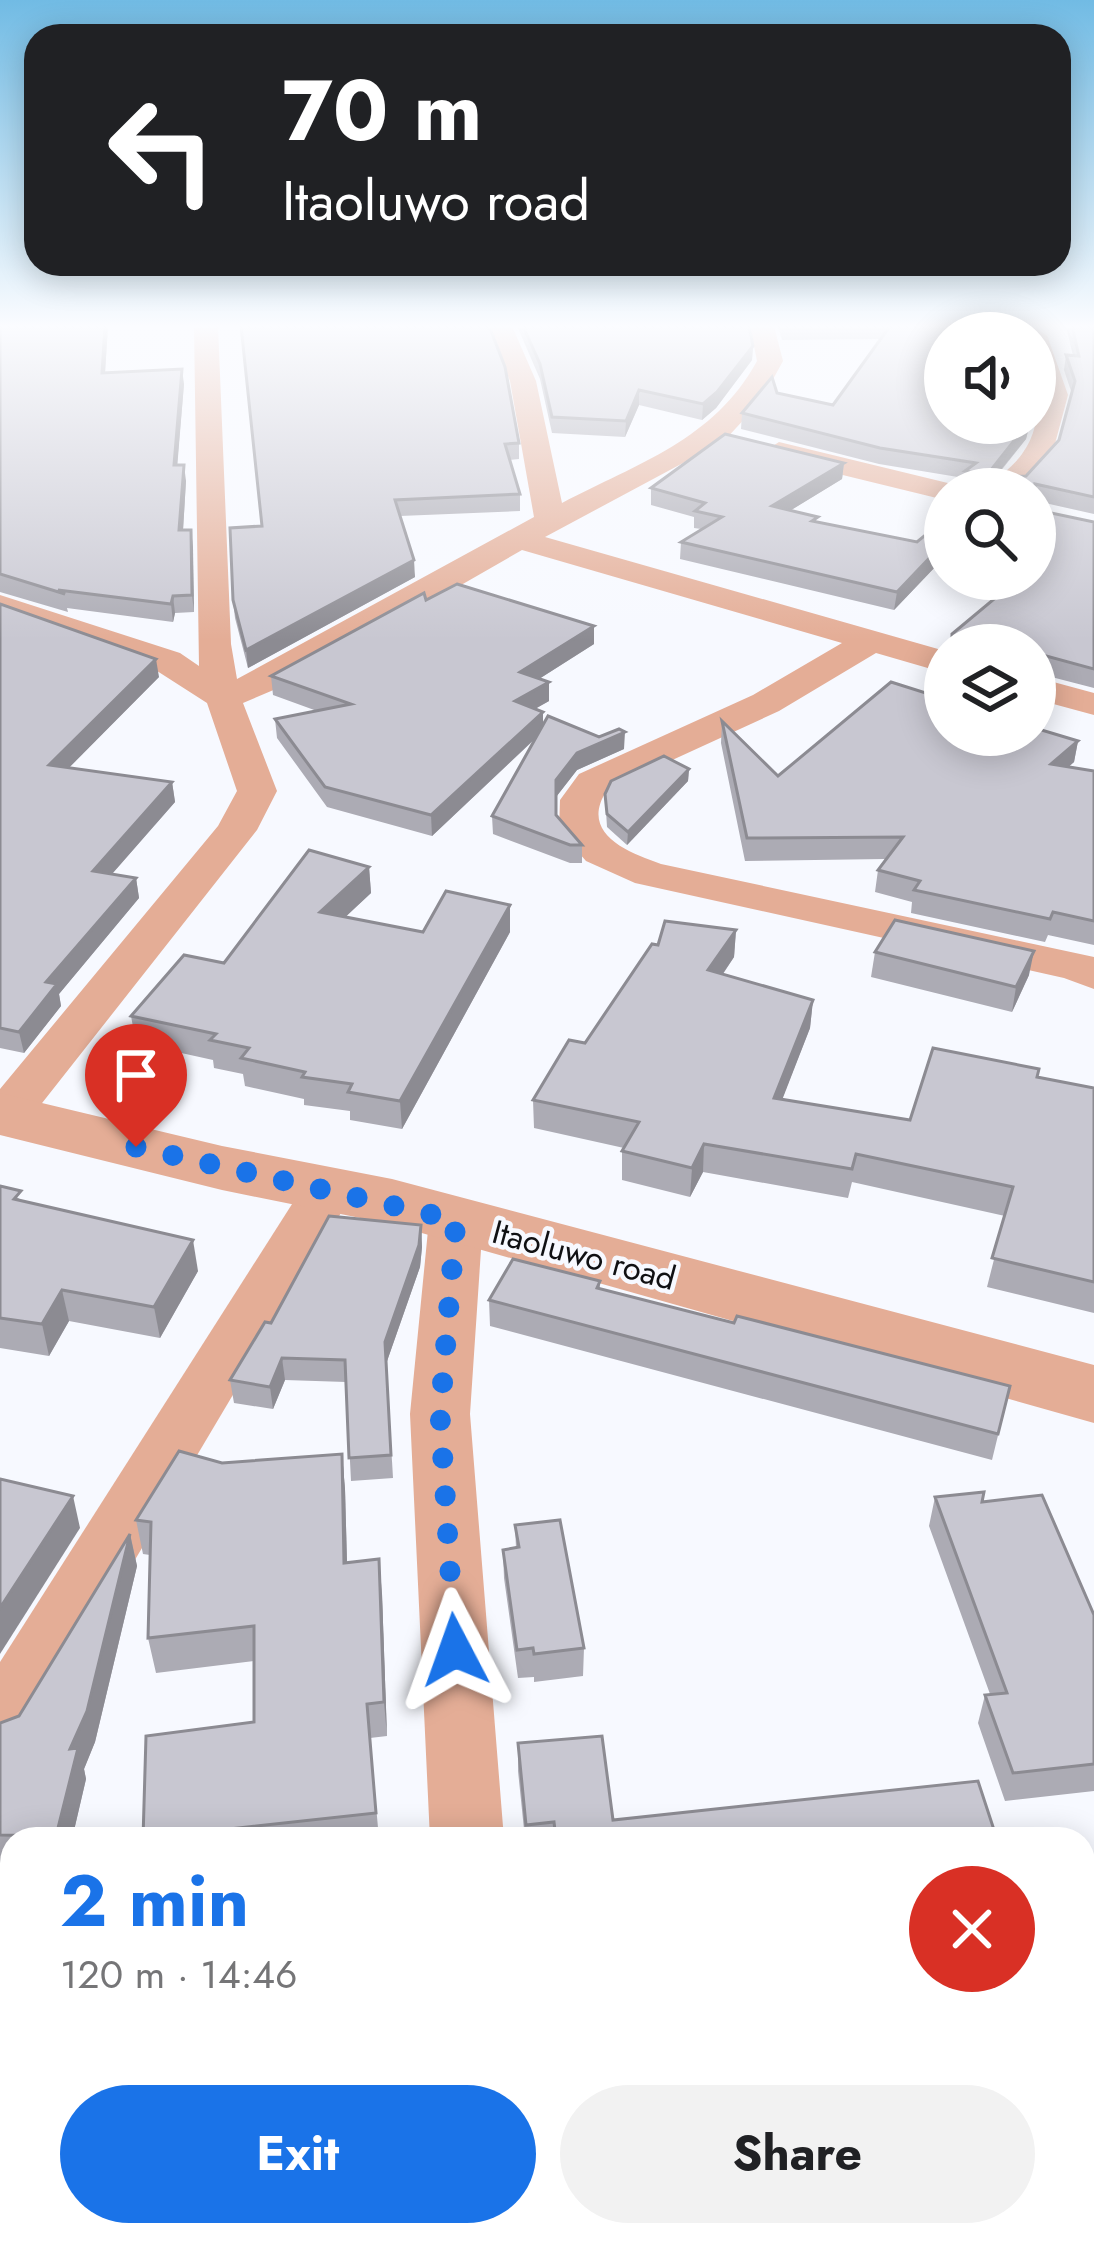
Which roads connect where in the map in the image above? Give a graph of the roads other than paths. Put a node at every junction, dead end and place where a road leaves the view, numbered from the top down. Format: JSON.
{"nodes":[{"id":1,"x":208,"y":431,"type":"edge"},
{"id":2,"x":533,"y":431,"type":"edge"},
{"id":3,"x":740,"y":431,"type":"edge"},
{"id":4,"x":737,"y":440,"type":"junction"},
{"id":5,"x":1043,"y":444,"type":"edge"},
{"id":6,"x":1024,"y":468,"type":"edge"},
{"id":7,"x":924,"y":486,"type":"edge"},
{"id":8,"x":550,"y":521,"type":"junction"},
{"id":9,"x":520,"y":539,"type":"junction"},
{"id":10,"x":0,"y":605,"type":"edge"},
{"id":11,"x":871,"y":641,"type":"junction"},
{"id":12,"x":924,"y":656,"type":"edge"},
{"id":13,"x":1056,"y":694,"type":"edge"},
{"id":14,"x":223,"y":698,"type":"junction"},
{"id":15,"x":1094,"y":704,"type":"edge"},
{"id":16,"x":1094,"y":975,"type":"edge"},
{"id":17,"x":3,"y":1115,"type":"edge"},
{"id":18,"x":327,"y":1191,"type":"junction"},
{"id":19,"x":456,"y":1220,"type":"junction"},
{"id":20,"x":1094,"y":1394,"type":"edge"},
{"id":21,"x":0,"y":1723,"type":"edge"},
{"id":22,"x":466,"y":1827,"type":"edge"}],
"edges":[{"from":1,"to":14,"type":"street"},
{"from":2,"to":8,"type":"street"},
{"from":3,"to":4,"type":"street"},
{"from":4,"to":7,"type":"street"},
{"from":4,"to":8,"type":"street"},
{"from":5,"to":6,"type":"street"},
{"from":8,"to":9,"type":"street"},
{"from":9,"to":11,"type":"street"},
{"from":9,"to":14,"type":"street"},
{"from":10,"to":14,"type":"street"},
{"from":11,"to":12,"type":"street"},
{"from":11,"to":16,"type":"street"},
{"from":13,"to":15,"type":"street"},
{"from":14,"to":17,"type":"street"},
{"from":17,"to":18,"type":"street","name":"Itaoluwo road"},
{"from":18,"to":19,"type":"street","name":"Itaoluwo road"},
{"from":18,"to":21,"type":"street"},
{"from":19,"to":20,"type":"street","name":"Itaoluwo road"},
{"from":19,"to":22,"type":"street"}]}
